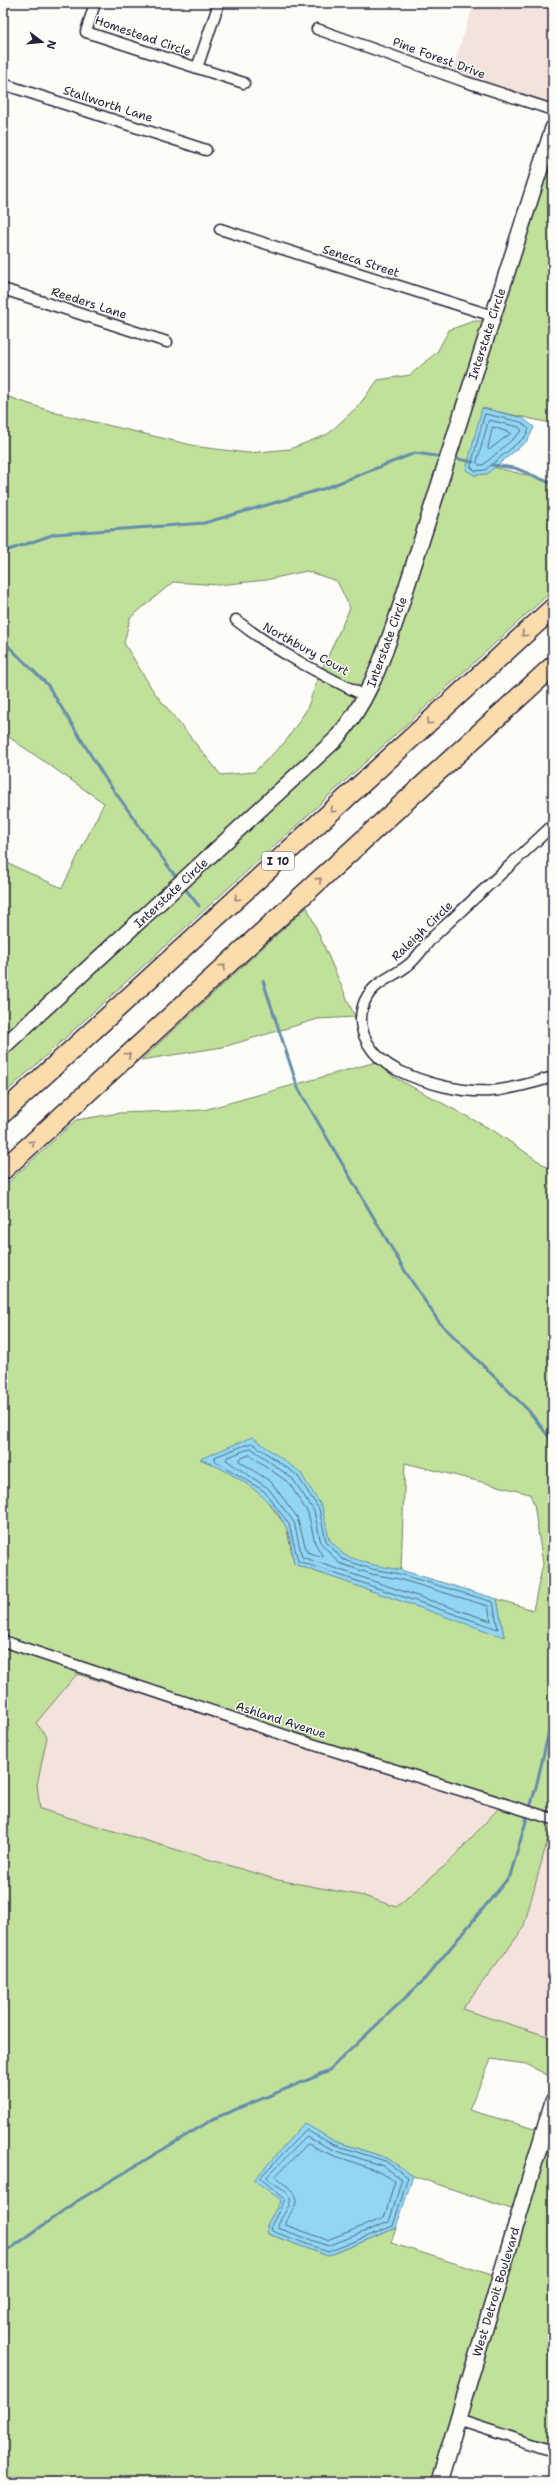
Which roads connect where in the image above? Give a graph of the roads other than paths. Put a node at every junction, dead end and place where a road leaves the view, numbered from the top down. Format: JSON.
{"nodes":[{"id":1,"x":95,"y":3,"type":"edge"},
{"id":2,"x":219,"y":3,"type":"edge"},
{"id":3,"x":317,"y":29,"type":"dead end"},
{"id":4,"x":197,"y":68,"type":"junction"},
{"id":5,"x":244,"y":83,"type":"dead end"},
{"id":6,"x":3,"y":84,"type":"edge"},
{"id":7,"x":553,"y":110,"type":"edge"},
{"id":8,"x":553,"y":128,"type":"edge"},
{"id":9,"x":206,"y":150,"type":"dead end"},
{"id":10,"x":220,"y":229,"type":"dead end"},
{"id":11,"x":3,"y":289,"type":"edge"},
{"id":12,"x":493,"y":316,"type":"junction"},
{"id":13,"x":167,"y":342,"type":"dead end"},
{"id":14,"x":553,"y":608,"type":"edge"},
{"id":15,"x":236,"y":620,"type":"dead end"},
{"id":16,"x":553,"y":666,"type":"edge"},
{"id":17,"x":367,"y":697,"type":"junction"},
{"id":18,"x":553,"y":825,"type":"edge"},
{"id":19,"x":3,"y":1048,"type":"edge"},
{"id":20,"x":553,"y":1077,"type":"edge"},
{"id":21,"x":3,"y":1113,"type":"edge"},
{"id":22,"x":3,"y":1170,"type":"edge"},
{"id":23,"x":3,"y":1641,"type":"edge"},
{"id":24,"x":553,"y":1819,"type":"edge"},
{"id":25,"x":553,"y":2101,"type":"edge"},
{"id":26,"x":458,"y":2420,"type":"junction"},
{"id":27,"x":553,"y":2451,"type":"edge"},
{"id":28,"x":439,"y":2482,"type":"edge"}],
"edges":[{"from":1,"to":4,"type":"street","name":"Homestead Circle"},
{"from":2,"to":4,"type":"street","name":"Homestead Circle"},
{"from":3,"to":7,"type":"street","name":"Pine Forest Drive"},
{"from":4,"to":5,"type":"street","name":"Homestead Circle"},
{"from":6,"to":9,"type":"street","name":"Stallworth Lane"},
{"from":8,"to":12,"type":"street","name":"Interstate Circle"},
{"from":10,"to":12,"type":"street","name":"Seneca Street"},
{"from":11,"to":13,"type":"street","name":"Reeders Lane"},
{"from":12,"to":17,"type":"street","name":"Interstate Circle"},
{"from":14,"to":21,"type":"highway","number":"I 10","one_way":true},
{"from":15,"to":17,"type":"street","name":"Northbury Court"},
{"from":22,"to":16,"type":"highway","one_way":true},
{"from":17,"to":19,"type":"street","name":"Interstate Circle"},
{"from":18,"to":20,"type":"street","name":"Raleigh Circle"},
{"from":23,"to":24,"type":"street","name":"Ashland Avenue"},
{"from":25,"to":26,"type":"street","name":"West Detroit Boulevard"},
{"from":26,"to":27,"type":"street"},
{"from":26,"to":28,"type":"street","name":"West Detroit Boulevard"}]}
